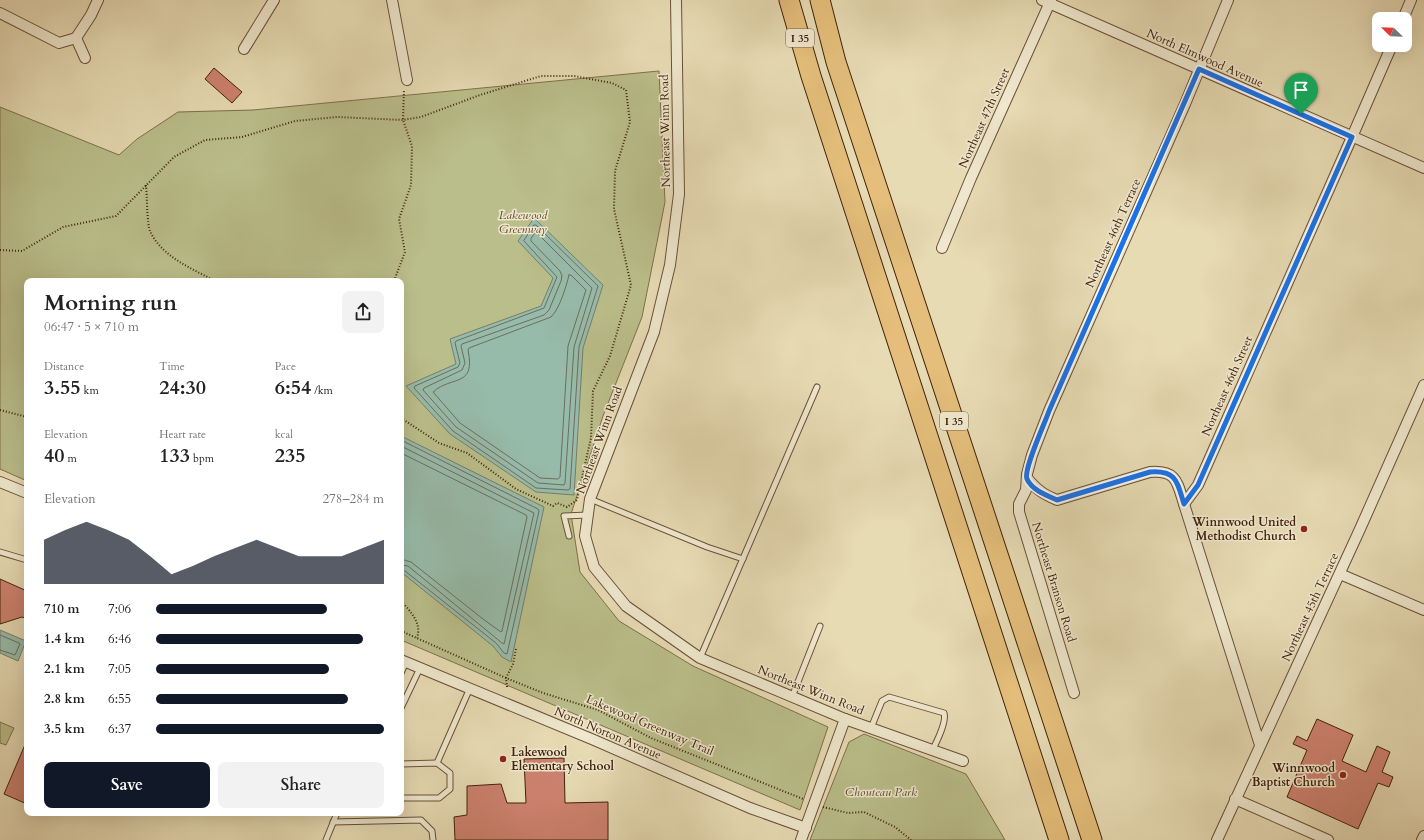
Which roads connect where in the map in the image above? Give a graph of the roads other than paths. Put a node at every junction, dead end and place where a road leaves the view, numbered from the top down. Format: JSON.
{"nodes":[{"id":1,"x":98,"y":0,"type":"edge"},
{"id":2,"x":274,"y":0,"type":"edge"},
{"id":3,"x":392,"y":0,"type":"edge"},
{"id":4,"x":676,"y":0,"type":"edge"},
{"id":5,"x":777,"y":0,"type":"edge"},
{"id":6,"x":789,"y":0,"type":"edge"},
{"id":7,"x":820,"y":0,"type":"edge"},
{"id":8,"x":1228,"y":0,"type":"edge"},
{"id":9,"x":1411,"y":0,"type":"edge"},
{"id":10,"x":1048,"y":1,"type":"edge"},
{"id":11,"x":1406,"y":12,"type":"edge"},
{"id":12,"x":0,"y":13,"type":"edge"},
{"id":13,"x":76,"y":38,"type":"junction"},
{"id":14,"x":244,"y":49,"type":"dead end"},
{"id":15,"x":1389,"y":52,"type":"edge"},
{"id":16,"x":85,"y":58,"type":"dead end"},
{"id":17,"x":1199,"y":69,"type":"junction"},
{"id":18,"x":811,"y":76,"type":"junction"},
{"id":19,"x":407,"y":80,"type":"road end"},
{"id":20,"x":1352,"y":137,"type":"junction"},
{"id":21,"x":1424,"y":168,"type":"edge"},
{"id":22,"x":942,"y":248,"type":"dead end"},
{"id":23,"x":1424,"y":385,"type":"edge"},
{"id":24,"x":817,"y":387,"type":"dead end"},
{"id":25,"x":1027,"y":478,"type":"junction"},
{"id":26,"x":0,"y":482,"type":"edge"},
{"id":27,"x":24,"y":492,"type":"edge"},
{"id":28,"x":590,"y":499,"type":"junction"},
{"id":29,"x":1184,"y":504,"type":"junction"},
{"id":30,"x":588,"y":515,"type":"junction"},
{"id":31,"x":569,"y":536,"type":"dead end"},
{"id":32,"x":0,"y":552,"type":"edge"},
{"id":33,"x":24,"y":559,"type":"edge"},
{"id":34,"x":743,"y":559,"type":"junction"},
{"id":35,"x":1340,"y":574,"type":"junction"},
{"id":36,"x":1424,"y":610,"type":"edge"},
{"id":37,"x":820,"y":626,"type":"dead end"},
{"id":38,"x":700,"y":658,"type":"junction"},
{"id":39,"x":404,"y":661,"type":"edge"},
{"id":40,"x":420,"y":668,"type":"junction"},
{"id":41,"x":470,"y":688,"type":"junction"},
{"id":42,"x":1074,"y":693,"type":"dead end"},
{"id":43,"x":792,"y":697,"type":"junction"},
{"id":44,"x":404,"y":702,"type":"edge"},
{"id":45,"x":845,"y":719,"type":"junction"},
{"id":46,"x":871,"y":728,"type":"junction"},
{"id":47,"x":1260,"y":745,"type":"junction"},
{"id":48,"x":933,"y":749,"type":"junction"},
{"id":49,"x":963,"y":761,"type":"dead end"},
{"id":50,"x":437,"y":763,"type":"junction"},
{"id":51,"x":404,"y":764,"type":"edge"},
{"id":52,"x":404,"y":798,"type":"edge"},
{"id":53,"x":1235,"y":800,"type":"junction"},
{"id":54,"x":336,"y":816,"type":"edge"},
{"id":55,"x":333,"y":822,"type":"junction"},
{"id":56,"x":806,"y":828,"type":"junction"},
{"id":57,"x":1424,"y":836,"type":"edge"},
{"id":58,"x":326,"y":840,"type":"edge"},
{"id":59,"x":433,"y":840,"type":"edge"},
{"id":60,"x":801,"y":840,"type":"edge"},
{"id":61,"x":1059,"y":840,"type":"edge"},
{"id":62,"x":1092,"y":840,"type":"edge"},
{"id":63,"x":1217,"y":840,"type":"edge"},
{"id":64,"x":1328,"y":840,"type":"edge"},
{"id":65,"x":1422,"y":840,"type":"edge"}],
"edges":[{"from":1,"to":13,"type":"street"},
{"from":2,"to":14,"type":"street"},
{"from":3,"to":19,"type":"street"},
{"from":4,"to":28,"type":"street","name":"Northeast Winn Road"},
{"from":5,"to":18,"type":"highway"},
{"from":6,"to":18,"type":"highway","number":"I 35"},
{"from":7,"to":62,"type":"highway","number":"I 35"},
{"from":8,"to":17,"type":"street","name":"Northeast 46th Terrace"},
{"from":9,"to":11,"type":"street"},
{"from":10,"to":17,"type":"street","name":"North Elmwood Avenue"},
{"from":10,"to":22,"type":"street","name":"Northeast 47th Street"},
{"from":12,"to":13,"type":"street"},
{"from":13,"to":16,"type":"street"},
{"from":15,"to":20,"type":"street","name":"Northeast 46th Street"},
{"from":17,"to":20,"type":"street","name":"North Elmwood Avenue"},
{"from":17,"to":25,"type":"street","name":"Northeast 46th Terrace"},
{"from":18,"to":61,"type":"highway","number":"I 35"},
{"from":20,"to":21,"type":"street","name":"North Elmwood Avenue"},
{"from":20,"to":29,"type":"street","name":"Northeast 46th Street"},
{"from":23,"to":35,"type":"street","name":"Northeast 45th Terrace"},
{"from":24,"to":34,"type":"lane"},
{"from":25,"to":29,"type":"street"},
{"from":25,"to":42,"type":"street","name":"Northeast Branson Road"},
{"from":26,"to":27,"type":"street"},
{"from":28,"to":30,"type":"street","name":"Northeast Winn Road"},
{"from":28,"to":34,"type":"lane"},
{"from":29,"to":47,"type":"street"},
{"from":30,"to":31,"type":"lane"},
{"from":30,"to":38,"type":"street","name":"Northeast Winn Road"},
{"from":32,"to":33,"type":"lane"},
{"from":34,"to":38,"type":"lane"},
{"from":35,"to":36,"type":"street"},
{"from":35,"to":47,"type":"street","name":"Northeast 45th Terrace"},
{"from":37,"to":43,"type":"lane"},
{"from":38,"to":43,"type":"street","name":"Northeast Winn Road"},
{"from":39,"to":40,"type":"street","name":"North Norton Avenue"},
{"from":40,"to":41,"type":"street","name":"North Norton Avenue"},
{"from":40,"to":44,"type":"lane"},
{"from":41,"to":50,"type":"lane"},
{"from":41,"to":56,"type":"street","name":"North Norton Avenue"},
{"from":43,"to":45,"type":"street","name":"Northeast Winn Road"},
{"from":45,"to":46,"type":"street","name":"Northeast Winn Road"},
{"from":45,"to":56,"type":"street"},
{"from":46,"to":48,"type":"street","name":"Northeast Winn Road"},
{"from":46,"to":48,"type":"lane"},
{"from":47,"to":53,"type":"street","name":"Northeast 45th Terrace"},
{"from":48,"to":49,"type":"street","name":"Northeast Winn Road"},
{"from":50,"to":51,"type":"lane"},
{"from":50,"to":52,"type":"lane"},
{"from":53,"to":63,"type":"street","name":"Northeast 45th Terrace"},
{"from":53,"to":64,"type":"street"},
{"from":54,"to":55,"type":"lane"},
{"from":55,"to":58,"type":"lane"},
{"from":55,"to":59,"type":"lane"},
{"from":56,"to":60,"type":"street"},
{"from":57,"to":65,"type":"street"}]}
